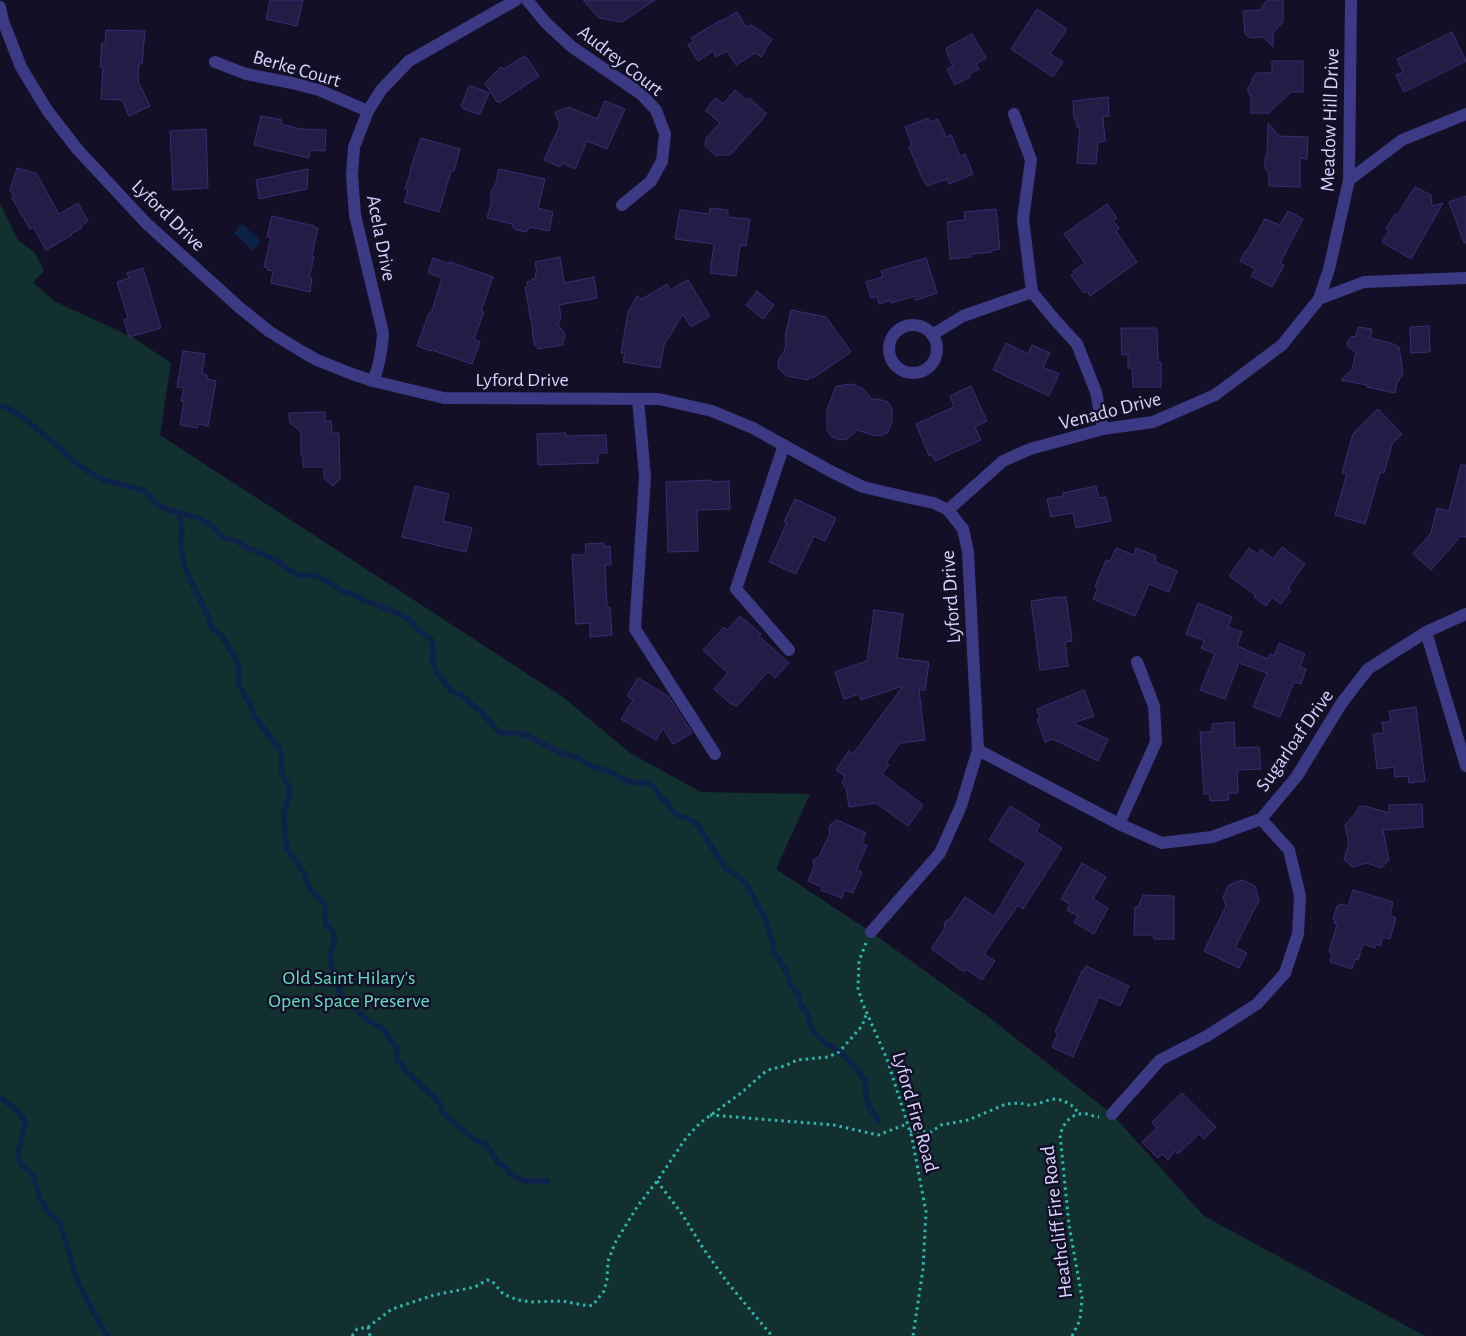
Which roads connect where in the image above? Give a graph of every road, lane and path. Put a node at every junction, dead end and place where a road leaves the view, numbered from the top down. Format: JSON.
{"nodes":[{"id":1,"x":516,"y":0,"type":"edge"},
{"id":2,"x":527,"y":0,"type":"edge"},
{"id":3,"x":1351,"y":0,"type":"edge"},
{"id":4,"x":0,"y":7,"type":"edge"},
{"id":5,"x":215,"y":62,"type":"dead end"},
{"id":6,"x":368,"y":111,"type":"junction"},
{"id":7,"x":1014,"y":114,"type":"dead end"},
{"id":8,"x":1466,"y":114,"type":"edge"},
{"id":9,"x":1349,"y":180,"type":"junction"},
{"id":10,"x":622,"y":205,"type":"dead end"},
{"id":11,"x":1466,"y":278,"type":"edge"},
{"id":12,"x":1032,"y":292,"type":"junction"},
{"id":13,"x":1319,"y":298,"type":"junction"},
{"id":14,"x":932,"y":335,"type":"dead end"},
{"id":15,"x":373,"y":381,"type":"junction"},
{"id":16,"x":638,"y":399,"type":"junction"},
{"id":17,"x":1103,"y":430,"type":"junction"},
{"id":18,"x":784,"y":445,"type":"junction"},
{"id":19,"x":948,"y":510,"type":"junction"},
{"id":20,"x":1466,"y":614,"type":"edge"},
{"id":21,"x":1426,"y":632,"type":"junction"},
{"id":22,"x":788,"y":650,"type":"dead end"},
{"id":23,"x":1137,"y":662,"type":"dead end"},
{"id":24,"x":978,"y":750,"type":"junction"},
{"id":25,"x":715,"y":754,"type":"dead end"},
{"id":26,"x":1466,"y":766,"type":"edge"},
{"id":27,"x":1261,"y":819,"type":"junction"},
{"id":28,"x":1119,"y":824,"type":"junction"},
{"id":29,"x":871,"y":932,"type":"joint"},
{"id":30,"x":866,"y":1012,"type":"junction"},
{"id":31,"x":1080,"y":1114,"type":"junction"},
{"id":32,"x":1112,"y":1114,"type":"joint"},
{"id":33,"x":710,"y":1115,"type":"junction"},
{"id":34,"x":907,"y":1124,"type":"junction"},
{"id":35,"x":910,"y":1131,"type":"junction"},
{"id":36,"x":657,"y":1181,"type":"junction"},
{"id":37,"x":368,"y":1327,"type":"junction"},
{"id":38,"x":352,"y":1336,"type":"edge"},
{"id":39,"x":370,"y":1336,"type":"edge"},
{"id":40,"x":772,"y":1336,"type":"edge"},
{"id":41,"x":913,"y":1336,"type":"edge"},
{"id":42,"x":1072,"y":1336,"type":"edge"}],
"edges":[{"from":1,"to":6,"type":"street","name":"Acela Drive"},
{"from":2,"to":10,"type":"street","name":"Audrey Court"},
{"from":3,"to":9,"type":"street","name":"Meadow Hill Drive"},
{"from":4,"to":15,"type":"street","name":"Lyford Drive"},
{"from":5,"to":6,"type":"street","name":"Berke Court"},
{"from":6,"to":15,"type":"street","name":"Acela Drive"},
{"from":7,"to":12,"type":"street"},
{"from":8,"to":9,"type":"street"},
{"from":9,"to":13,"type":"street","name":"Meadow Hill Drive"},
{"from":11,"to":13,"type":"street"},
{"from":12,"to":14,"type":"street"},
{"from":12,"to":17,"type":"street"},
{"from":13,"to":17,"type":"street","name":"Venado Drive"},
{"from":15,"to":16,"type":"street","name":"Lyford Drive"},
{"from":16,"to":18,"type":"street","name":"Lyford Drive"},
{"from":16,"to":25,"type":"street"},
{"from":17,"to":19,"type":"street","name":"Venado Drive"},
{"from":18,"to":19,"type":"street","name":"Lyford Drive"},
{"from":18,"to":22,"type":"street"},
{"from":19,"to":24,"type":"street","name":"Lyford Drive"},
{"from":20,"to":21,"type":"street","name":"Sugarloaf Drive"},
{"from":21,"to":26,"type":"street"},
{"from":21,"to":27,"type":"street","name":"Sugarloaf Drive"},
{"from":23,"to":28,"type":"street"},
{"from":24,"to":28,"type":"street","name":"Sugarloaf Drive"},
{"from":24,"to":29,"type":"street","name":"Lyford Drive"},
{"from":27,"to":28,"type":"street","name":"Sugarloaf Drive"},
{"from":27,"to":32,"type":"street"},
{"from":29,"to":30,"type":"path","name":"Lyford Fire Road"},
{"from":30,"to":33,"type":"path"},
{"from":30,"to":34,"type":"path","name":"Lyford Fire Road"},
{"from":31,"to":32,"type":"path"},
{"from":31,"to":35,"type":"path"},
{"from":31,"to":42,"type":"path","name":"Heathcliff Fire Road"},
{"from":33,"to":34,"type":"path"},
{"from":33,"to":36,"type":"path"},
{"from":34,"to":35,"type":"path","name":"Lyford Fire Road"},
{"from":35,"to":41,"type":"path","name":"Lyford Fire Road"},
{"from":36,"to":37,"type":"path"},
{"from":36,"to":40,"type":"path"},
{"from":37,"to":38,"type":"path"},
{"from":37,"to":39,"type":"path"}]}
